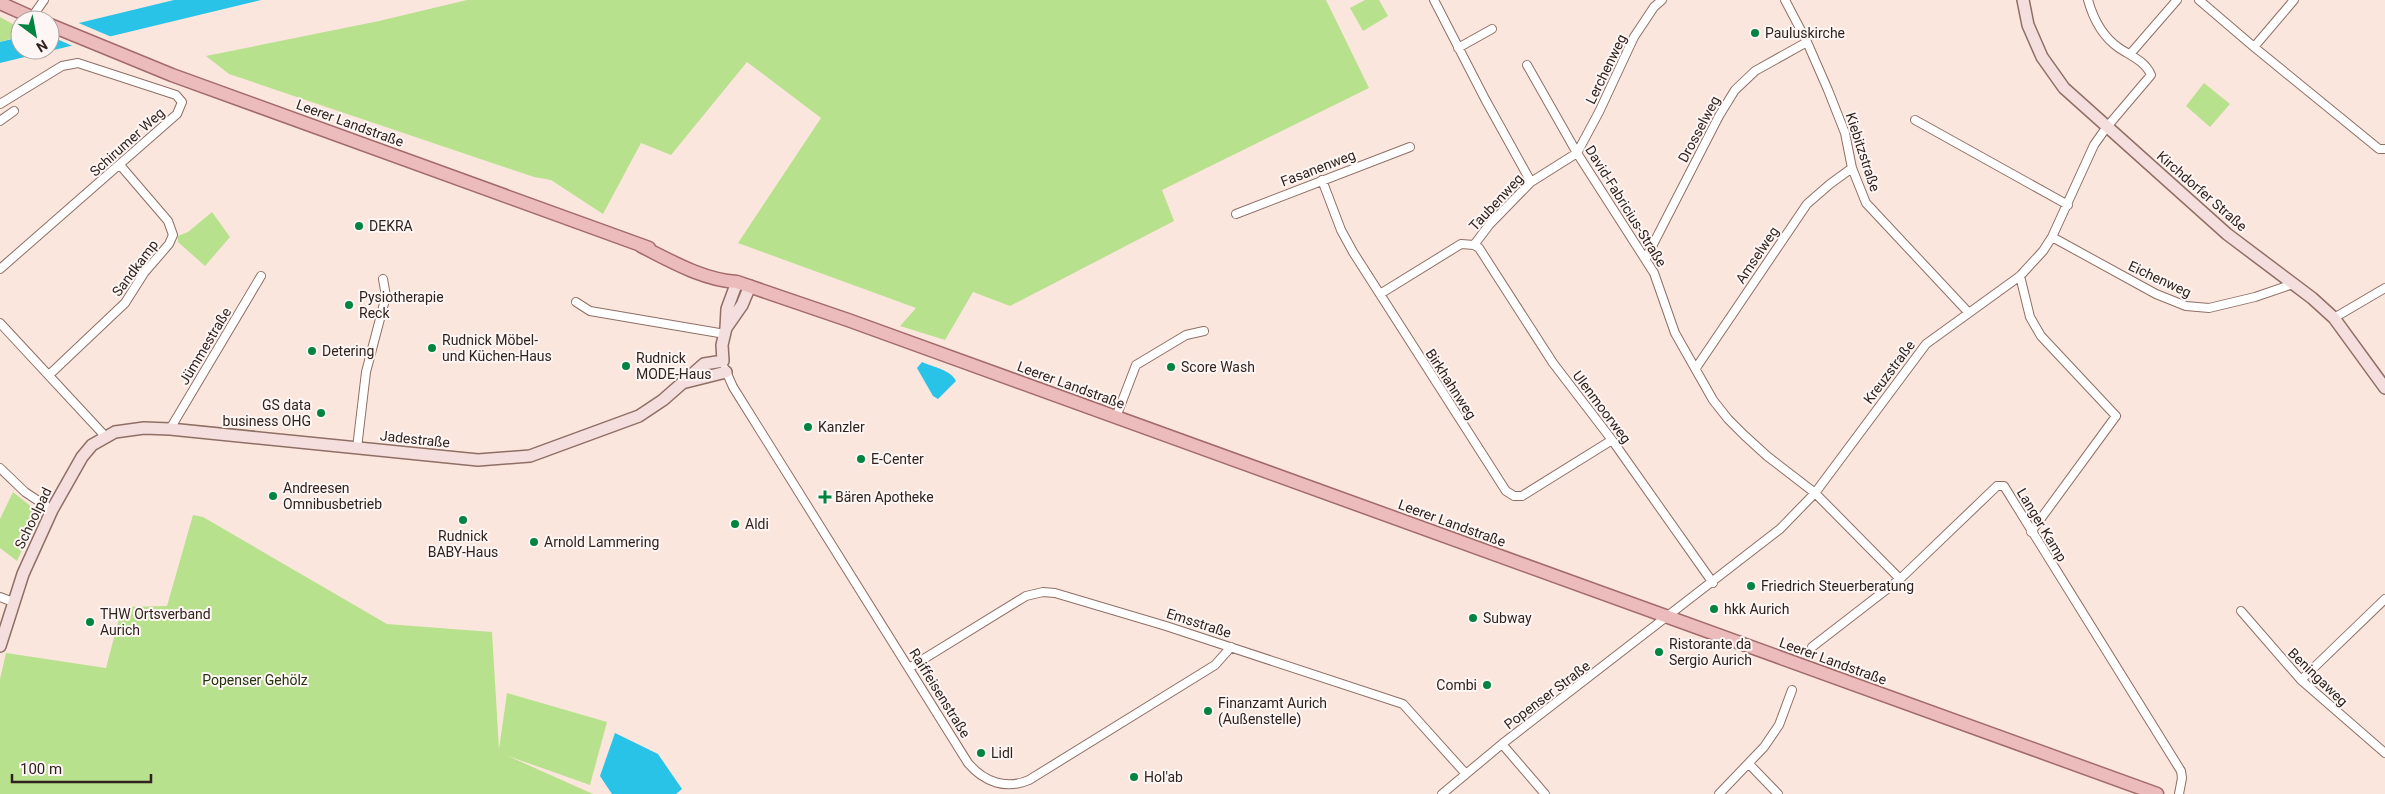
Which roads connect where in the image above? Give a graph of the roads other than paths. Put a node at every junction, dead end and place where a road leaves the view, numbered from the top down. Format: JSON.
{"nodes":[{"id":1,"x":1434,"y":0,"type":"edge"},
{"id":2,"x":1662,"y":0,"type":"edge"},
{"id":3,"x":1785,"y":0,"type":"edge"},
{"id":4,"x":2023,"y":0,"type":"edge"},
{"id":5,"x":2088,"y":0,"type":"edge"},
{"id":6,"x":2178,"y":0,"type":"edge"},
{"id":7,"x":2199,"y":0,"type":"edge"},
{"id":8,"x":2294,"y":0,"type":"edge"},
{"id":9,"x":0,"y":3,"type":"edge"},
{"id":10,"x":16,"y":10,"type":"edge"},
{"id":11,"x":60,"y":29,"type":"edge"},
{"id":12,"x":1492,"y":29,"type":"dead end"},
{"id":13,"x":1807,"y":42,"type":"junction"},
{"id":14,"x":2254,"y":46,"type":"junction"},
{"id":15,"x":1458,"y":48,"type":"junction"},
{"id":16,"x":2131,"y":53,"type":"junction"},
{"id":17,"x":1527,"y":65,"type":"dead end"},
{"id":18,"x":0,"y":104,"type":"edge"},
{"id":19,"x":14,"y":111,"type":"dead end"},
{"id":20,"x":1915,"y":120,"type":"dead end"},
{"id":21,"x":0,"y":121,"type":"edge"},
{"id":22,"x":2106,"y":128,"type":"junction"},
{"id":23,"x":1410,"y":147,"type":"dead end"},
{"id":24,"x":2385,"y":149,"type":"edge"},
{"id":25,"x":1577,"y":153,"type":"junction"},
{"id":26,"x":120,"y":165,"type":"junction"},
{"id":27,"x":1852,"y":168,"type":"junction"},
{"id":28,"x":1322,"y":180,"type":"junction"},
{"id":29,"x":1532,"y":182,"type":"junction"},
{"id":30,"x":2068,"y":204,"type":"junction"},
{"id":31,"x":1236,"y":214,"type":"dead end"},
{"id":32,"x":2052,"y":237,"type":"junction"},
{"id":33,"x":1474,"y":245,"type":"junction"},
{"id":34,"x":1646,"y":258,"type":"junction"},
{"id":35,"x":0,"y":269,"type":"edge"},
{"id":36,"x":261,"y":276,"type":"dead end"},
{"id":37,"x":2020,"y":276,"type":"junction"},
{"id":38,"x":383,"y":279,"type":"dead end"},
{"id":39,"x":737,"y":282,"type":"junction"},
{"id":40,"x":2293,"y":284,"type":"junction"},
{"id":41,"x":750,"y":286,"type":"junction"},
{"id":42,"x":2385,"y":288,"type":"edge"},
{"id":43,"x":1380,"y":294,"type":"junction"},
{"id":44,"x":576,"y":302,"type":"dead end"},
{"id":45,"x":1968,"y":312,"type":"junction"},
{"id":46,"x":2334,"y":318,"type":"junction"},
{"id":47,"x":0,"y":323,"type":"edge"},
{"id":48,"x":725,"y":331,"type":"junction"},
{"id":49,"x":1204,"y":331,"type":"dead end"},
{"id":50,"x":724,"y":366,"type":"junction"},
{"id":51,"x":1696,"y":368,"type":"junction"},
{"id":52,"x":49,"y":375,"type":"junction"},
{"id":53,"x":2385,"y":388,"type":"edge"},
{"id":54,"x":1116,"y":417,"type":"junction"},
{"id":55,"x":126,"y":429,"type":"joint"},
{"id":56,"x":170,"y":429,"type":"junction"},
{"id":57,"x":104,"y":436,"type":"junction"},
{"id":58,"x":1612,"y":440,"type":"junction"},
{"id":59,"x":357,"y":448,"type":"junction"},
{"id":60,"x":0,"y":468,"type":"edge"},
{"id":61,"x":1815,"y":493,"type":"junction"},
{"id":62,"x":52,"y":510,"type":"junction"},
{"id":63,"x":2031,"y":532,"type":"junction"},
{"id":64,"x":1900,"y":579,"type":"junction"},
{"id":65,"x":1712,"y":583,"type":"junction"},
{"id":66,"x":0,"y":597,"type":"edge"},
{"id":67,"x":2385,"y":599,"type":"edge"},
{"id":68,"x":13,"y":602,"type":"junction"},
{"id":69,"x":2382,"y":610,"type":"edge"},
{"id":70,"x":2242,"y":611,"type":"dead end"},
{"id":71,"x":1668,"y":617,"type":"junction"},
{"id":72,"x":0,"y":646,"type":"edge"},
{"id":73,"x":1231,"y":647,"type":"junction"},
{"id":74,"x":1812,"y":647,"type":"dead end"},
{"id":75,"x":909,"y":668,"type":"junction"},
{"id":76,"x":2301,"y":680,"type":"junction"},
{"id":77,"x":1792,"y":690,"type":"dead end"},
{"id":78,"x":1502,"y":744,"type":"junction"},
{"id":79,"x":2385,"y":753,"type":"edge"},
{"id":80,"x":1749,"y":764,"type":"junction"},
{"id":81,"x":1466,"y":774,"type":"junction"},
{"id":82,"x":1442,"y":794,"type":"edge"},
{"id":83,"x":1545,"y":794,"type":"edge"},
{"id":84,"x":1719,"y":794,"type":"edge"},
{"id":85,"x":1778,"y":794,"type":"edge"},
{"id":86,"x":2156,"y":794,"type":"edge"},
{"id":87,"x":2179,"y":794,"type":"edge"}],
"edges":[{"from":1,"to":15,"type":"street"},
{"from":2,"to":25,"type":"street","name":"Lerchenweg"},
{"from":3,"to":13,"type":"street","name":"Kiebitzstraße"},
{"from":4,"to":22,"type":"street","name":"Kirchdorfer Straße"},
{"from":5,"to":16,"type":"street"},
{"from":6,"to":16,"type":"street"},
{"from":7,"to":14,"type":"street"},
{"from":8,"to":14,"type":"street"},
{"from":9,"to":10,"type":"main road"},
{"from":11,"to":39,"type":"main road","name":"Leerer Landstraße"},
{"from":12,"to":15,"type":"street"},
{"from":13,"to":27,"type":"street","name":"Kiebitzstraße"},
{"from":13,"to":34,"type":"street","name":"Drosselweg"},
{"from":14,"to":24,"type":"street"},
{"from":15,"to":29,"type":"street"},
{"from":16,"to":22,"type":"street","name":"Kreuzstraße"},
{"from":17,"to":25,"type":"street","name":"David-Fabricius-Straße"},
{"from":18,"to":26,"type":"street","name":"Schirumer Weg"},
{"from":19,"to":21,"type":"street"},
{"from":20,"to":30,"type":"street"},
{"from":22,"to":30,"type":"street","name":"Kreuzstraße"},
{"from":22,"to":40,"type":"street","name":"Kirchdorfer Straße"},
{"from":23,"to":28,"type":"street","name":"Fasanenweg"},
{"from":25,"to":29,"type":"street","name":"Taubenweg"},
{"from":25,"to":34,"type":"street","name":"David-Fabricius-Straße"},
{"from":26,"to":35,"type":"street","name":"Schirumer Weg"},
{"from":26,"to":52,"type":"street","name":"Sandkamp"},
{"from":27,"to":45,"type":"street","name":"Kiebitzstraße"},
{"from":27,"to":51,"type":"street","name":"Amselweg"},
{"from":28,"to":31,"type":"street","name":"Fasanenweg"},
{"from":28,"to":43,"type":"street","name":"Birkhahnweg"},
{"from":29,"to":33,"type":"street","name":"Taubenweg"},
{"from":30,"to":32,"type":"street","name":"Kreuzstraße"},
{"from":32,"to":37,"type":"street","name":"Kreuzstraße"},
{"from":32,"to":40,"type":"street","name":"Eichenweg"},
{"from":33,"to":43,"type":"street","name":"Taubenweg"},
{"from":33,"to":58,"type":"street","name":"Ulenmoorweg"},
{"from":34,"to":51,"type":"street","name":"David-Fabricius-Straße"},
{"from":36,"to":56,"type":"street","name":"Jümmestraße"},
{"from":37,"to":45,"type":"street","name":"Kreuzstraße"},
{"from":37,"to":63,"type":"street"},
{"from":38,"to":59,"type":"street"},
{"from":39,"to":41,"type":"main road","name":"Leerer Landstraße"},
{"from":39,"to":48,"type":"street"},
{"from":40,"to":46,"type":"street","name":"Kirchdorfer Straße"},
{"from":41,"to":48,"type":"street"},
{"from":41,"to":54,"type":"main road","name":"Leerer Landstraße"},
{"from":42,"to":46,"type":"street"},
{"from":43,"to":58,"type":"street","name":"Birkhahnweg"},
{"from":44,"to":48,"type":"street"},
{"from":45,"to":61,"type":"street","name":"Kreuzstraße"},
{"from":46,"to":53,"type":"street","name":"Kirchdorfer Straße"},
{"from":47,"to":52,"type":"street"},
{"from":48,"to":50,"type":"street"},
{"from":49,"to":54,"type":"street"},
{"from":50,"to":59,"type":"street","name":"Jadestraße"},
{"from":50,"to":75,"type":"street","name":"Raiffeisenstraße"},
{"from":51,"to":61,"type":"street","name":"David-Fabricius-Straße"},
{"from":52,"to":57,"type":"street"},
{"from":54,"to":71,"type":"main road","name":"Leerer Landstraße"},
{"from":55,"to":56,"type":"street","name":"Jadestraße"},
{"from":55,"to":57,"type":"street","name":"Schoolpad"},
{"from":56,"to":59,"type":"street","name":"Jadestraße"},
{"from":57,"to":62,"type":"street","name":"Schoolpad"},
{"from":58,"to":65,"type":"street","name":"Ulenmoorweg"},
{"from":60,"to":62,"type":"street"},
{"from":61,"to":64,"type":"street","name":"David-Fabricius-Straße"},
{"from":61,"to":65,"type":"street","name":"Kreuzstraße"},
{"from":62,"to":68,"type":"street","name":"Schoolpad"},
{"from":63,"to":64,"type":"street","name":"Langer Kamp"},
{"from":63,"to":87,"type":"street","name":"Langer Kamp"},
{"from":64,"to":74,"type":"street","name":"Langer Kamp"},
{"from":65,"to":71,"type":"street","name":"Kreuzstraße"},
{"from":66,"to":68,"type":"street"},
{"from":67,"to":69,"type":"street"},
{"from":68,"to":72,"type":"street","name":"Schoolpad"},
{"from":69,"to":76,"type":"street"},
{"from":70,"to":76,"type":"street","name":"Beningaweg"},
{"from":71,"to":78,"type":"street","name":"Popenser Straße"},
{"from":71,"to":86,"type":"main road","name":"Leerer Landstraße"},
{"from":73,"to":75,"type":"street","name":"Emsstraße"},
{"from":73,"to":75,"type":"street","name":"Raiffeisenstraße"},
{"from":73,"to":81,"type":"street","name":"Emsstraße"},
{"from":76,"to":79,"type":"street","name":"Beningaweg"},
{"from":77,"to":80,"type":"street"},
{"from":78,"to":81,"type":"street","name":"Popenser Straße"},
{"from":78,"to":83,"type":"street"},
{"from":80,"to":84,"type":"street"},
{"from":80,"to":85,"type":"street"},
{"from":81,"to":82,"type":"street","name":"Popenser Straße"}]}
